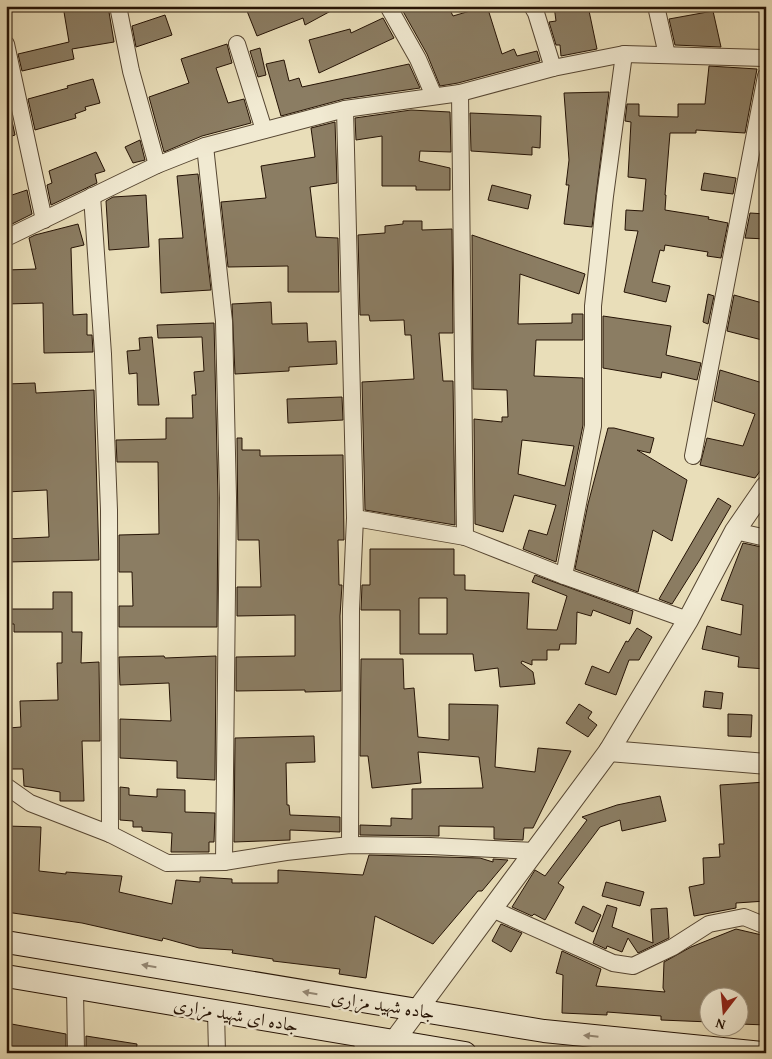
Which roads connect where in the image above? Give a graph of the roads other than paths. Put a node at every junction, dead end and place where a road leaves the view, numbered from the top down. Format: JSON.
{"nodes":[{"id":1,"x":118,"y":6,"type":"edge"},
{"id":2,"x":388,"y":6,"type":"edge"},
{"id":3,"x":532,"y":6,"type":"edge"},
{"id":4,"x":656,"y":6,"type":"edge"},
{"id":5,"x":6,"y":44,"type":"edge"},
{"id":6,"x":237,"y":44,"type":"dead end"},
{"id":7,"x":624,"y":54,"type":"junction"},
{"id":8,"x":667,"y":55,"type":"junction"},
{"id":9,"x":766,"y":58,"type":"edge"},
{"id":10,"x":553,"y":68,"type":"junction"},
{"id":11,"x":766,"y":76,"type":"edge"},
{"id":12,"x":460,"y":93,"type":"junction"},
{"id":13,"x":434,"y":96,"type":"junction"},
{"id":14,"x":345,"y":109,"type":"junction"},
{"id":15,"x":264,"y":130,"type":"junction"},
{"id":16,"x":205,"y":146,"type":"junction"},
{"id":17,"x":156,"y":165,"type":"junction"},
{"id":18,"x":92,"y":196,"type":"junction"},
{"id":19,"x":44,"y":220,"type":"junction"},
{"id":20,"x":6,"y":238,"type":"edge"},
{"id":21,"x":693,"y":456,"type":"dead end"},
{"id":22,"x":766,"y":486,"type":"edge"},
{"id":23,"x":355,"y":518,"type":"junction"},
{"id":24,"x":735,"y":531,"type":"junction"},
{"id":25,"x":465,"y":537,"type":"junction"},
{"id":26,"x":766,"y":538,"type":"edge"},
{"id":27,"x":564,"y":576,"type":"junction"},
{"id":28,"x":688,"y":620,"type":"junction"},
{"id":29,"x":609,"y":751,"type":"junction"},
{"id":30,"x":766,"y":764,"type":"edge"},
{"id":31,"x":6,"y":786,"type":"edge"},
{"id":32,"x":110,"y":834,"type":"junction"},
{"id":33,"x":350,"y":845,"type":"junction"},
{"id":34,"x":535,"y":850,"type":"junction"},
{"id":35,"x":224,"y":862,"type":"junction"},
{"id":36,"x":492,"y":909,"type":"junction"},
{"id":37,"x":766,"y":926,"type":"edge"},
{"id":38,"x":6,"y":942,"type":"edge"},
{"id":39,"x":6,"y":976,"type":"edge"},
{"id":40,"x":74,"y":988,"type":"junction"},
{"id":41,"x":416,"y":1011,"type":"junction"},
{"id":42,"x":216,"y":1012,"type":"junction"},
{"id":43,"x":394,"y":1041,"type":"junction"},
{"id":44,"x":363,"y":1045,"type":"edge"},
{"id":45,"x":76,"y":1053,"type":"edge"},
{"id":46,"x":217,"y":1053,"type":"edge"},
{"id":47,"x":465,"y":1053,"type":"edge"},
{"id":48,"x":762,"y":1053,"type":"edge"}],
"edges":[{"from":1,"to":17,"type":"street"},
{"from":2,"to":13,"type":"street"},
{"from":3,"to":10,"type":"street"},
{"from":4,"to":8,"type":"street"},
{"from":5,"to":19,"type":"street"},
{"from":6,"to":15,"type":"street"},
{"from":7,"to":8,"type":"street"},
{"from":7,"to":10,"type":"street"},
{"from":7,"to":27,"type":"street"},
{"from":8,"to":9,"type":"street"},
{"from":10,"to":12,"type":"street"},
{"from":11,"to":21,"type":"street"},
{"from":12,"to":13,"type":"street"},
{"from":12,"to":25,"type":"street"},
{"from":13,"to":14,"type":"street"},
{"from":14,"to":15,"type":"street"},
{"from":14,"to":23,"type":"street"},
{"from":15,"to":16,"type":"street"},
{"from":16,"to":17,"type":"street"},
{"from":16,"to":35,"type":"street"},
{"from":17,"to":18,"type":"street"},
{"from":18,"to":19,"type":"street"},
{"from":18,"to":32,"type":"street"},
{"from":19,"to":20,"type":"street"},
{"from":22,"to":24,"type":"street"},
{"from":23,"to":25,"type":"street"},
{"from":23,"to":33,"type":"street"},
{"from":24,"to":26,"type":"street"},
{"from":24,"to":28,"type":"street"},
{"from":25,"to":27,"type":"street"},
{"from":27,"to":28,"type":"street"},
{"from":28,"to":29,"type":"street"},
{"from":29,"to":30,"type":"street"},
{"from":29,"to":34,"type":"street"},
{"from":31,"to":32,"type":"street"},
{"from":32,"to":35,"type":"street"},
{"from":33,"to":34,"type":"street"},
{"from":33,"to":35,"type":"street"},
{"from":34,"to":36,"type":"street"},
{"from":36,"to":37,"type":"street"},
{"from":36,"to":41,"type":"street"},
{"from":41,"to":38,"type":"main road","name":"جاده شهید مزاری","one_way":true},
{"from":39,"to":40,"type":"main road","name":"جاده ای شهید مزاری"},
{"from":40,"to":42,"type":"main road","name":"جاده ای شهید مزاری"},
{"from":40,"to":45,"type":"street"},
{"from":41,"to":43,"type":"street"},
{"from":48,"to":41,"type":"main road","name":"جاده شهید مزاری","one_way":true},
{"from":42,"to":44,"type":"main road","name":"جاده ای شهید مزاری"},
{"from":42,"to":46,"type":"street"},
{"from":43,"to":44,"type":"main road","name":"جاده ای شهید مزاری"},
{"from":43,"to":47,"type":"main road","name":"جاده ای شهید مزاری"}]}
